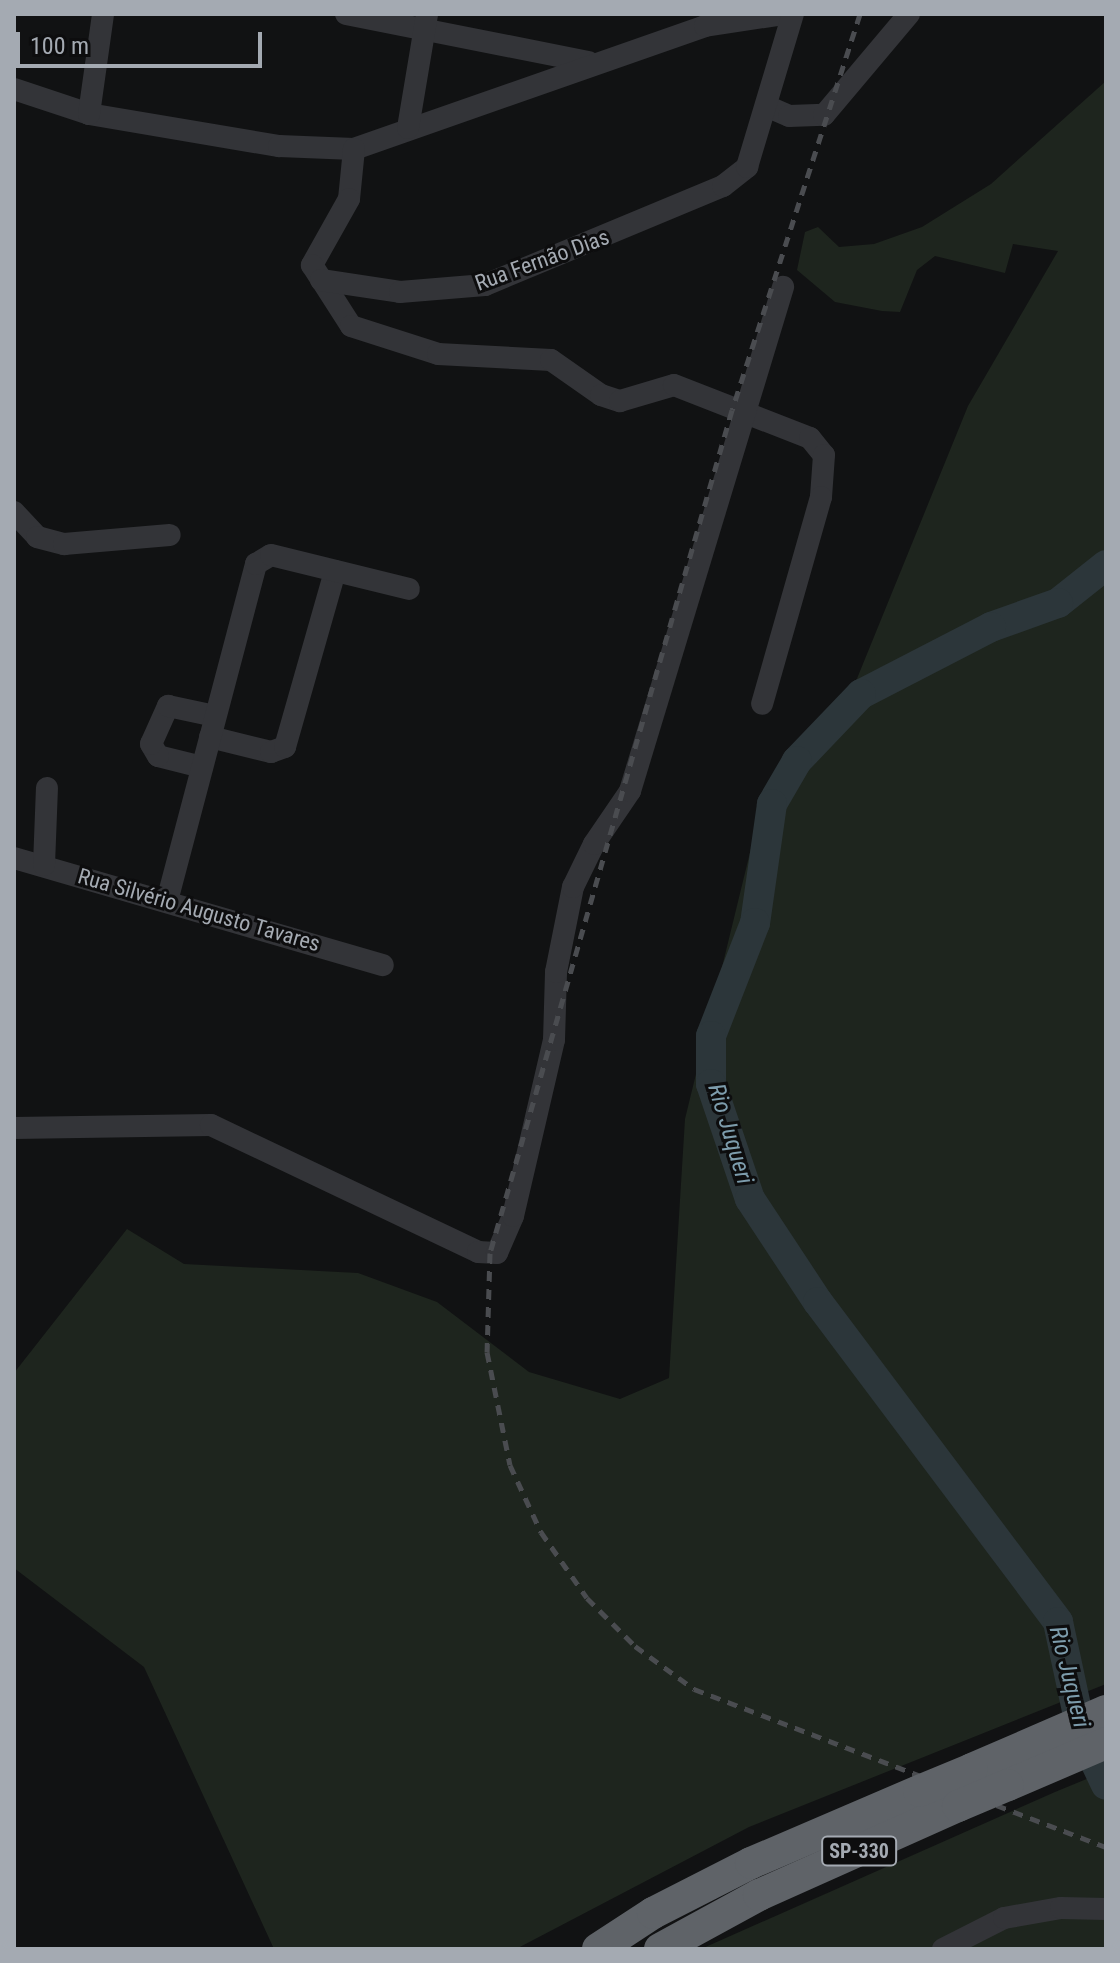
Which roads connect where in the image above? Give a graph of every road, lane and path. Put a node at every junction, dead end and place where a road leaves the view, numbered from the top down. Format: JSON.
{"nodes":[{"id":1,"x":103,"y":14,"type":"edge"},
{"id":2,"x":346,"y":14,"type":"edge"},
{"id":3,"x":783,"y":14,"type":"edge"},
{"id":4,"x":793,"y":14,"type":"edge"},
{"id":5,"x":909,"y":14,"type":"edge"},
{"id":6,"x":426,"y":21,"type":"edge"},
{"id":7,"x":589,"y":62,"type":"junction"},
{"id":8,"x":14,"y":89,"type":"edge"},
{"id":9,"x":766,"y":106,"type":"junction"},
{"id":10,"x":89,"y":114,"type":"junction"},
{"id":11,"x":408,"y":128,"type":"junction"},
{"id":12,"x":354,"y":149,"type":"junction"},
{"id":13,"x":321,"y":280,"type":"junction"},
{"id":14,"x":783,"y":287,"type":"dead end"},
{"id":15,"x":745,"y":415,"type":"junction"},
{"id":16,"x":14,"y":512,"type":"edge"},
{"id":17,"x":170,"y":535,"type":"dead end"},
{"id":18,"x":335,"y":571,"type":"junction"},
{"id":19,"x":409,"y":589,"type":"dead end"},
{"id":20,"x":762,"y":704,"type":"dead end"},
{"id":21,"x":213,"y":727,"type":"junction"},
{"id":22,"x":202,"y":767,"type":"junction"},
{"id":23,"x":47,"y":788,"type":"dead end"},
{"id":24,"x":14,"y":858,"type":"edge"},
{"id":25,"x":44,"y":865,"type":"junction"},
{"id":26,"x":167,"y":901,"type":"junction"},
{"id":27,"x":383,"y":965,"type":"dead end"},
{"id":28,"x":14,"y":1128,"type":"edge"},
{"id":29,"x":1106,"y":1711,"type":"edge"},
{"id":30,"x":1106,"y":1743,"type":"edge"},
{"id":31,"x":1038,"y":1756,"type":"junction"},
{"id":32,"x":1106,"y":1909,"type":"edge"},
{"id":33,"x":598,"y":1949,"type":"edge"},
{"id":34,"x":660,"y":1949,"type":"edge"},
{"id":35,"x":943,"y":1949,"type":"edge"}],
"edges":[{"from":1,"to":10,"type":"street"},
{"from":2,"to":6,"type":"street"},
{"from":3,"to":7,"type":"street"},
{"from":4,"to":9,"type":"street"},
{"from":5,"to":9,"type":"street"},
{"from":6,"to":7,"type":"street"},
{"from":6,"to":11,"type":"street"},
{"from":7,"to":11,"type":"street"},
{"from":8,"to":10,"type":"street"},
{"from":9,"to":13,"type":"street","name":"Rua Fernão Dias"},
{"from":10,"to":12,"type":"street"},
{"from":11,"to":12,"type":"street"},
{"from":12,"to":13,"type":"street"},
{"from":13,"to":15,"type":"street"},
{"from":14,"to":15,"type":"street"},
{"from":15,"to":20,"type":"street"},
{"from":15,"to":28,"type":"street"},
{"from":16,"to":17,"type":"street"},
{"from":18,"to":19,"type":"street"},
{"from":18,"to":21,"type":"street"},
{"from":18,"to":21,"type":"street"},
{"from":21,"to":22,"type":"street"},
{"from":21,"to":22,"type":"street"},
{"from":22,"to":26,"type":"street"},
{"from":23,"to":25,"type":"street"},
{"from":24,"to":25,"type":"street","name":"Rua Silvério Augusto Tavares"},
{"from":25,"to":26,"type":"street","name":"Rua Silvério Augusto Tavares"},
{"from":26,"to":27,"type":"street","name":"Rua Silvério Augusto Tavares"},
{"from":29,"to":31,"type":"highway","number":"SP-330"},
{"from":30,"to":31,"type":"highway","number":"SP-330"},
{"from":31,"to":33,"type":"highway","number":"SP-330","bridge":true},
{"from":31,"to":34,"type":"highway","number":"SP-330","bridge":true},
{"from":32,"to":35,"type":"street"}]}
